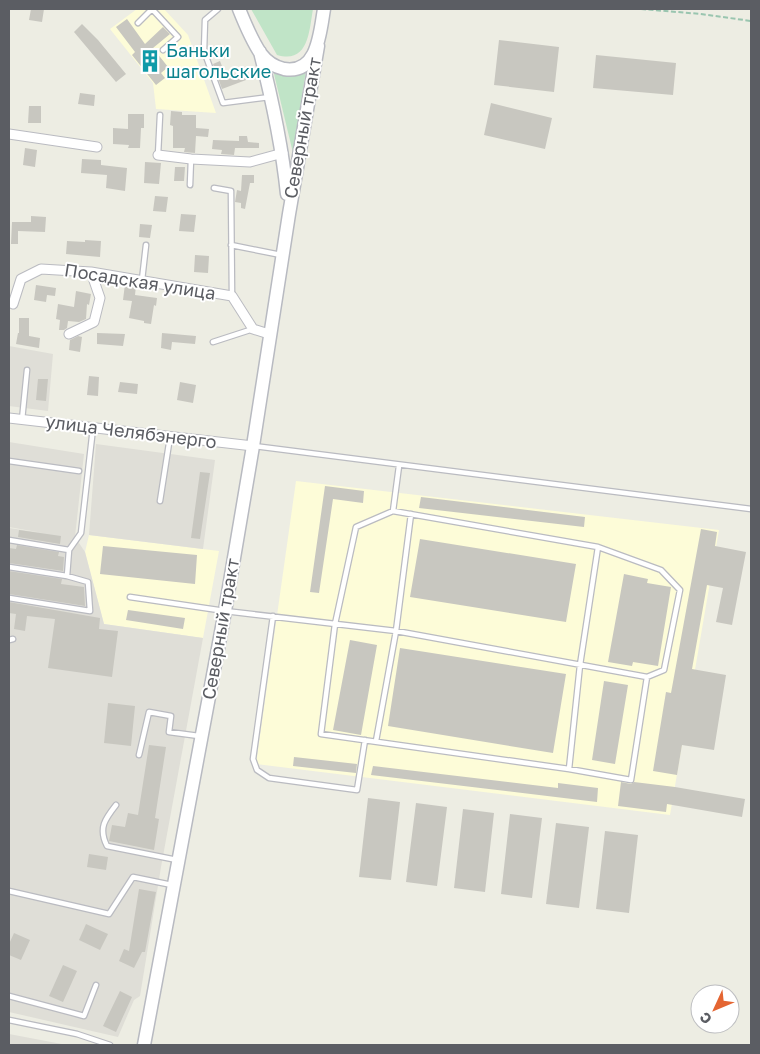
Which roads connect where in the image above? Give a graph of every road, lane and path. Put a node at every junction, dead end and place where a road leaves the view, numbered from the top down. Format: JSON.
{"nodes":[{"id":1,"x":152,"y":9,"type":"edge"},
{"id":2,"x":218,"y":9,"type":"edge"},
{"id":3,"x":239,"y":9,"type":"edge"},
{"id":4,"x":324,"y":9,"type":"edge"},
{"id":5,"x":641,"y":9,"type":"edge"},
{"id":6,"x":751,"y":22,"type":"edge"},
{"id":7,"x":138,"y":23,"type":"dead end"},
{"id":8,"x":318,"y":46,"type":"junction"},
{"id":9,"x":163,"y":50,"type":"dead end"},
{"id":10,"x":260,"y":52,"type":"junction"},
{"id":11,"x":272,"y":96,"type":"junction"},
{"id":12,"x":160,"y":115,"type":"dead end"},
{"id":13,"x":9,"y":134,"type":"edge"},
{"id":14,"x":98,"y":146,"type":"dead end"},
{"id":15,"x":283,"y":153,"type":"junction"},
{"id":16,"x":158,"y":155,"type":"joint"},
{"id":17,"x":191,"y":160,"type":"junction"},
{"id":18,"x":190,"y":185,"type":"dead end"},
{"id":19,"x":214,"y":188,"type":"dead end"},
{"id":20,"x":289,"y":210,"type":"junction"},
{"id":21,"x":146,"y":245,"type":"dead end"},
{"id":22,"x":231,"y":245,"type":"junction"},
{"id":23,"x":282,"y":255,"type":"junction"},
{"id":24,"x":91,"y":272,"type":"junction"},
{"id":25,"x":142,"y":280,"type":"junction"},
{"id":26,"x":232,"y":296,"type":"junction"},
{"id":27,"x":11,"y":305,"type":"edge"},
{"id":28,"x":252,"y":329,"type":"junction"},
{"id":29,"x":69,"y":334,"type":"dead end"},
{"id":30,"x":269,"y":334,"type":"junction"},
{"id":31,"x":214,"y":342,"type":"dead end"},
{"id":32,"x":28,"y":370,"type":"dead end"},
{"id":33,"x":9,"y":418,"type":"edge"},
{"id":34,"x":22,"y":420,"type":"junction"},
{"id":35,"x":93,"y":428,"type":"junction"},
{"id":36,"x":170,"y":437,"type":"junction"},
{"id":37,"x":253,"y":446,"type":"junction"},
{"id":38,"x":9,"y":461,"type":"edge"},
{"id":39,"x":399,"y":466,"type":"junction"},
{"id":40,"x":79,"y":471,"type":"dead end"},
{"id":41,"x":160,"y":501,"type":"dead end"},
{"id":42,"x":751,"y":509,"type":"edge"},
{"id":43,"x":393,"y":511,"type":"junction"},
{"id":44,"x":410,"y":514,"type":"junction"},
{"id":45,"x":9,"y":540,"type":"edge"},
{"id":46,"x":598,"y":547,"type":"junction"},
{"id":47,"x":69,"y":550,"type":"junction"},
{"id":48,"x":9,"y":567,"type":"edge"},
{"id":49,"x":67,"y":576,"type":"junction"},
{"id":50,"x":130,"y":597,"type":"dead end"},
{"id":51,"x":9,"y":598,"type":"edge"},
{"id":52,"x":225,"y":611,"type":"junction"},
{"id":53,"x":273,"y":616,"type":"junction"},
{"id":54,"x":335,"y":624,"type":"junction"},
{"id":55,"x":396,"y":631,"type":"junction"},
{"id":56,"x":580,"y":665,"type":"junction"},
{"id":57,"x":648,"y":676,"type":"junction"},
{"id":58,"x":201,"y":737,"type":"junction"},
{"id":59,"x":365,"y":740,"type":"junction"},
{"id":60,"x":376,"y":741,"type":"junction"},
{"id":61,"x":140,"y":755,"type":"dead end"},
{"id":62,"x":568,"y":769,"type":"junction"},
{"id":63,"x":116,"y":805,"type":"dead end"},
{"id":64,"x":178,"y":860,"type":"junction"},
{"id":65,"x":173,"y":885,"type":"junction"},
{"id":66,"x":9,"y":890,"type":"edge"},
{"id":67,"x":96,"y":985,"type":"dead end"},
{"id":68,"x":9,"y":996,"type":"edge"},
{"id":69,"x":9,"y":1020,"type":"edge"},
{"id":70,"x":110,"y":1045,"type":"edge"},
{"id":71,"x":144,"y":1045,"type":"edge"}],
"edges":[{"from":1,"to":7,"type":"lane"},
{"from":1,"to":9,"type":"lane"},
{"from":2,"to":11,"type":"lane"},
{"from":3,"to":10,"type":"main road"},
{"from":4,"to":8,"type":"main road","name":"Северный тракт"},
{"from":5,"to":6,"type":"path"},
{"from":8,"to":10,"type":"main road"},
{"from":8,"to":20,"type":"main road","name":"Северный тракт"},
{"from":10,"to":11,"type":"main road","name":"Северный тракт"},
{"from":11,"to":15,"type":"main road","name":"Северный тракт"},
{"from":12,"to":16,"type":"lane"},
{"from":13,"to":14,"type":"street"},
{"from":15,"to":17,"type":"street"},
{"from":15,"to":20,"type":"main road","name":"Северный тракт"},
{"from":16,"to":17,"type":"street"},
{"from":17,"to":18,"type":"lane"},
{"from":19,"to":22,"type":"lane"},
{"from":20,"to":23,"type":"main road","name":"Северный тракт"},
{"from":21,"to":25,"type":"lane"},
{"from":22,"to":23,"type":"lane"},
{"from":22,"to":26,"type":"lane"},
{"from":23,"to":30,"type":"main road","name":"Северный тракт"},
{"from":24,"to":25,"type":"street","name":"Посадская улица"},
{"from":24,"to":27,"type":"street","name":"Посадская улица"},
{"from":24,"to":29,"type":"street"},
{"from":25,"to":26,"type":"street","name":"Посадская улица"},
{"from":26,"to":28,"type":"street","name":"Посадская улица"},
{"from":28,"to":30,"type":"street"},
{"from":28,"to":31,"type":"lane"},
{"from":30,"to":37,"type":"main road","name":"Северный тракт"},
{"from":32,"to":34,"type":"lane"},
{"from":33,"to":34,"type":"street","name":"улица Челябэнерго"},
{"from":34,"to":35,"type":"street","name":"улица Челябэнерго"},
{"from":35,"to":36,"type":"street","name":"улица Челябэнерго"},
{"from":35,"to":47,"type":"lane"},
{"from":36,"to":37,"type":"street","name":"улица Челябэнерго"},
{"from":36,"to":41,"type":"lane"},
{"from":37,"to":39,"type":"lane"},
{"from":37,"to":52,"type":"main road","name":"Северный тракт"},
{"from":38,"to":40,"type":"lane"},
{"from":39,"to":42,"type":"lane"},
{"from":39,"to":43,"type":"lane"},
{"from":43,"to":44,"type":"lane"},
{"from":43,"to":54,"type":"lane"},
{"from":44,"to":46,"type":"lane"},
{"from":44,"to":55,"type":"lane"},
{"from":45,"to":47,"type":"lane"},
{"from":46,"to":56,"type":"lane"},
{"from":46,"to":57,"type":"lane"},
{"from":47,"to":49,"type":"lane"},
{"from":48,"to":49,"type":"lane"},
{"from":49,"to":51,"type":"lane"},
{"from":50,"to":52,"type":"lane"},
{"from":52,"to":53,"type":"lane"},
{"from":52,"to":58,"type":"main road","name":"Северный тракт"},
{"from":53,"to":54,"type":"lane"},
{"from":53,"to":59,"type":"lane"},
{"from":54,"to":55,"type":"lane"},
{"from":54,"to":59,"type":"lane"},
{"from":55,"to":56,"type":"lane"},
{"from":55,"to":60,"type":"lane"},
{"from":56,"to":57,"type":"lane"},
{"from":56,"to":62,"type":"lane"},
{"from":57,"to":62,"type":"lane"},
{"from":58,"to":61,"type":"lane"},
{"from":58,"to":64,"type":"main road","name":"Северный тракт"},
{"from":59,"to":60,"type":"lane"},
{"from":60,"to":62,"type":"lane"},
{"from":63,"to":64,"type":"lane"},
{"from":64,"to":65,"type":"main road","name":"Северный тракт"},
{"from":65,"to":66,"type":"lane"},
{"from":65,"to":71,"type":"main road","name":"Северный тракт"},
{"from":67,"to":68,"type":"lane"},
{"from":69,"to":70,"type":"lane"}]}
